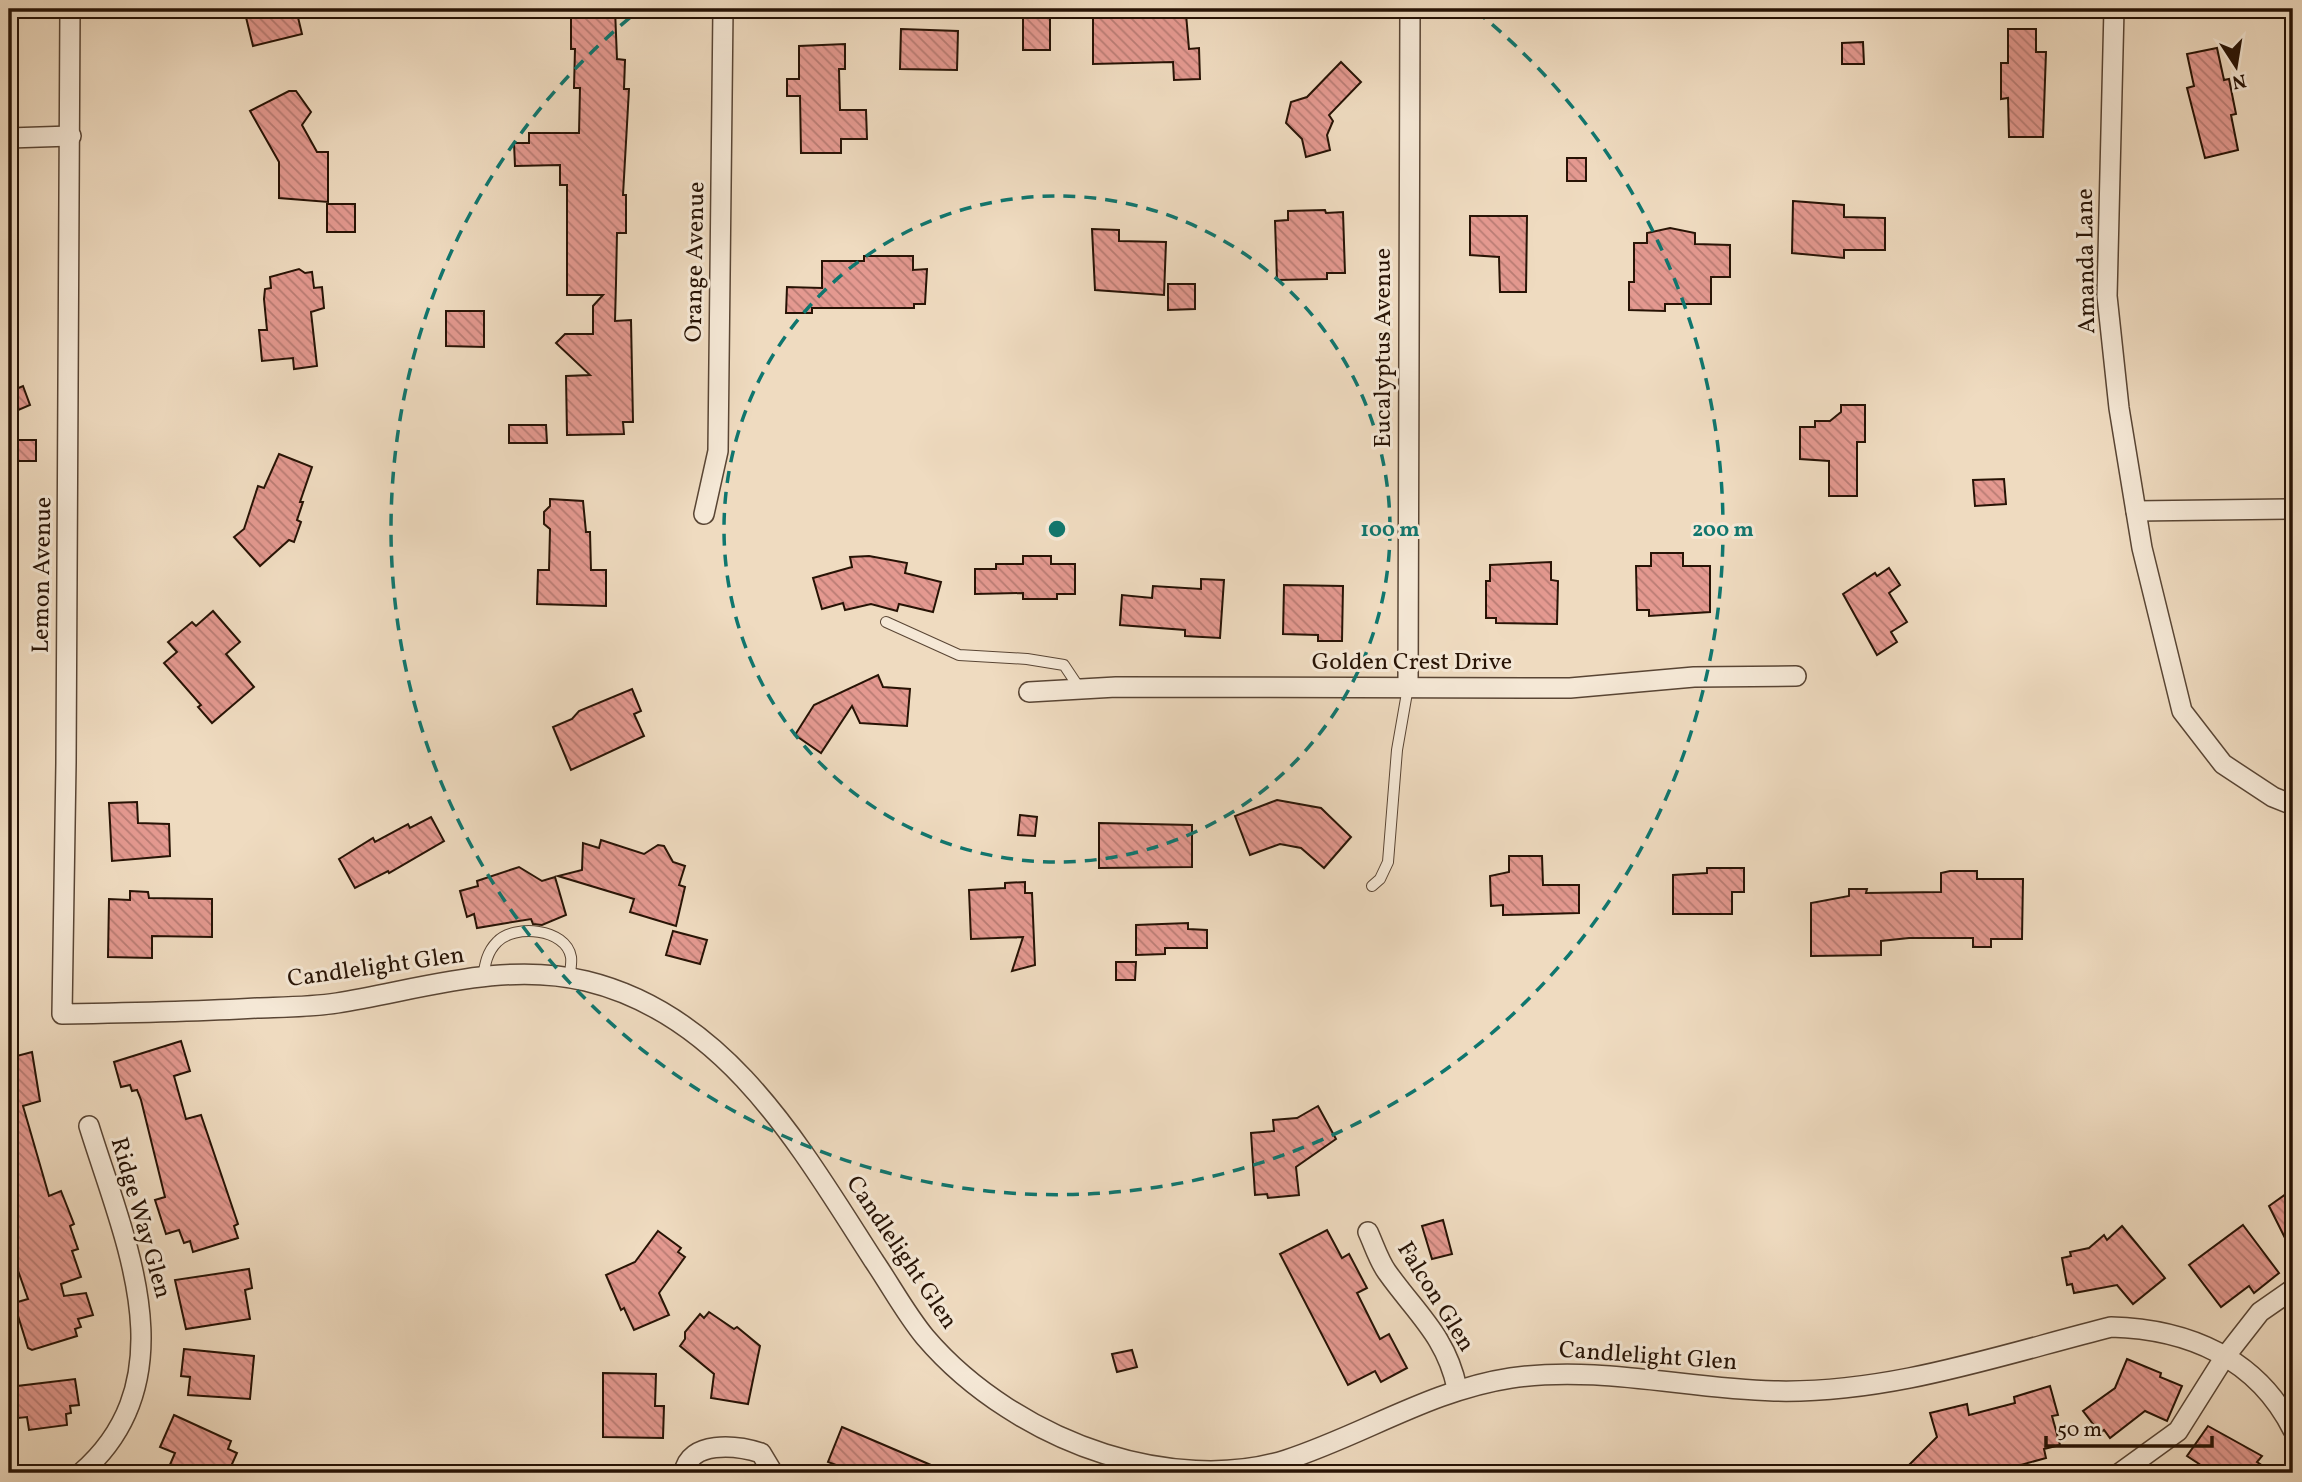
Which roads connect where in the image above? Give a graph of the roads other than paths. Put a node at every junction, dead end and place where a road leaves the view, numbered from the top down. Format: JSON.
{"nodes":[{"id":1,"x":71,"y":9,"type":"edge"},
{"id":2,"x":723,"y":9,"type":"edge"},
{"id":3,"x":1410,"y":9,"type":"edge"},
{"id":4,"x":2114,"y":9,"type":"edge"},
{"id":5,"x":71,"y":136,"type":"junction"},
{"id":6,"x":9,"y":138,"type":"edge"},
{"id":7,"x":2293,"y":509,"type":"edge"},
{"id":8,"x":2136,"y":511,"type":"junction"},
{"id":9,"x":704,"y":514,"type":"dead end"},
{"id":10,"x":886,"y":622,"type":"dead end"},
{"id":11,"x":1796,"y":676,"type":"dead end"},
{"id":12,"x":1408,"y":686,"type":"junction"},
{"id":13,"x":1081,"y":689,"type":"junction"},
{"id":14,"x":1029,"y":692,"type":"dead end"},
{"id":15,"x":2293,"y":805,"type":"edge"},
{"id":16,"x":1373,"y":886,"type":"dead end"},
{"id":17,"x":484,"y":977,"type":"junction"},
{"id":18,"x":569,"y":979,"type":"junction"},
{"id":19,"x":62,"y":1014,"type":"joint"},
{"id":20,"x":89,"y":1126,"type":"dead end"},
{"id":21,"x":1368,"y":1233,"type":"dead end"},
{"id":22,"x":2293,"y":1289,"type":"edge"},
{"id":23,"x":2224,"y":1357,"type":"junction"},
{"id":24,"x":1457,"y":1388,"type":"junction"},
{"id":25,"x":2293,"y":1430,"type":"edge"},
{"id":26,"x":1242,"y":1471,"type":"edge"},
{"id":27,"x":81,"y":1473,"type":"edge"},
{"id":28,"x":684,"y":1473,"type":"edge"},
{"id":29,"x":773,"y":1473,"type":"edge"},
{"id":30,"x":2120,"y":1473,"type":"edge"}],
"edges":[{"from":1,"to":5,"type":"street","name":"Lemon Avenue"},
{"from":2,"to":9,"type":"street","name":"Orange Avenue"},
{"from":3,"to":12,"type":"street","name":"Eucalyptus Avenue"},
{"from":4,"to":8,"type":"street","name":"Amanda Lane"},
{"from":5,"to":6,"type":"street"},
{"from":5,"to":19,"type":"street","name":"Lemon Avenue"},
{"from":7,"to":8,"type":"street"},
{"from":8,"to":15,"type":"street","name":"Amanda Lane"},
{"from":10,"to":13,"type":"lane"},
{"from":11,"to":12,"type":"street","name":"Golden Crest Drive"},
{"from":12,"to":13,"type":"street","name":"Golden Crest Drive"},
{"from":12,"to":16,"type":"lane"},
{"from":13,"to":14,"type":"street","name":"Golden Crest Drive"},
{"from":17,"to":18,"type":"street","name":"Candlelight Glen"},
{"from":17,"to":18,"type":"lane"},
{"from":17,"to":19,"type":"street","name":"Candlelight Glen"},
{"from":18,"to":26,"type":"street","name":"Candlelight Glen"},
{"from":20,"to":27,"type":"street","name":"Ridge Way Glen"},
{"from":21,"to":24,"type":"street","name":"Falcon Glen"},
{"from":22,"to":23,"type":"street"},
{"from":23,"to":24,"type":"street","name":"Candlelight Glen"},
{"from":23,"to":25,"type":"street","name":"Candlelight Glen"},
{"from":23,"to":30,"type":"street"},
{"from":24,"to":26,"type":"street","name":"Candlelight Glen"},
{"from":28,"to":29,"type":"street"}]}
